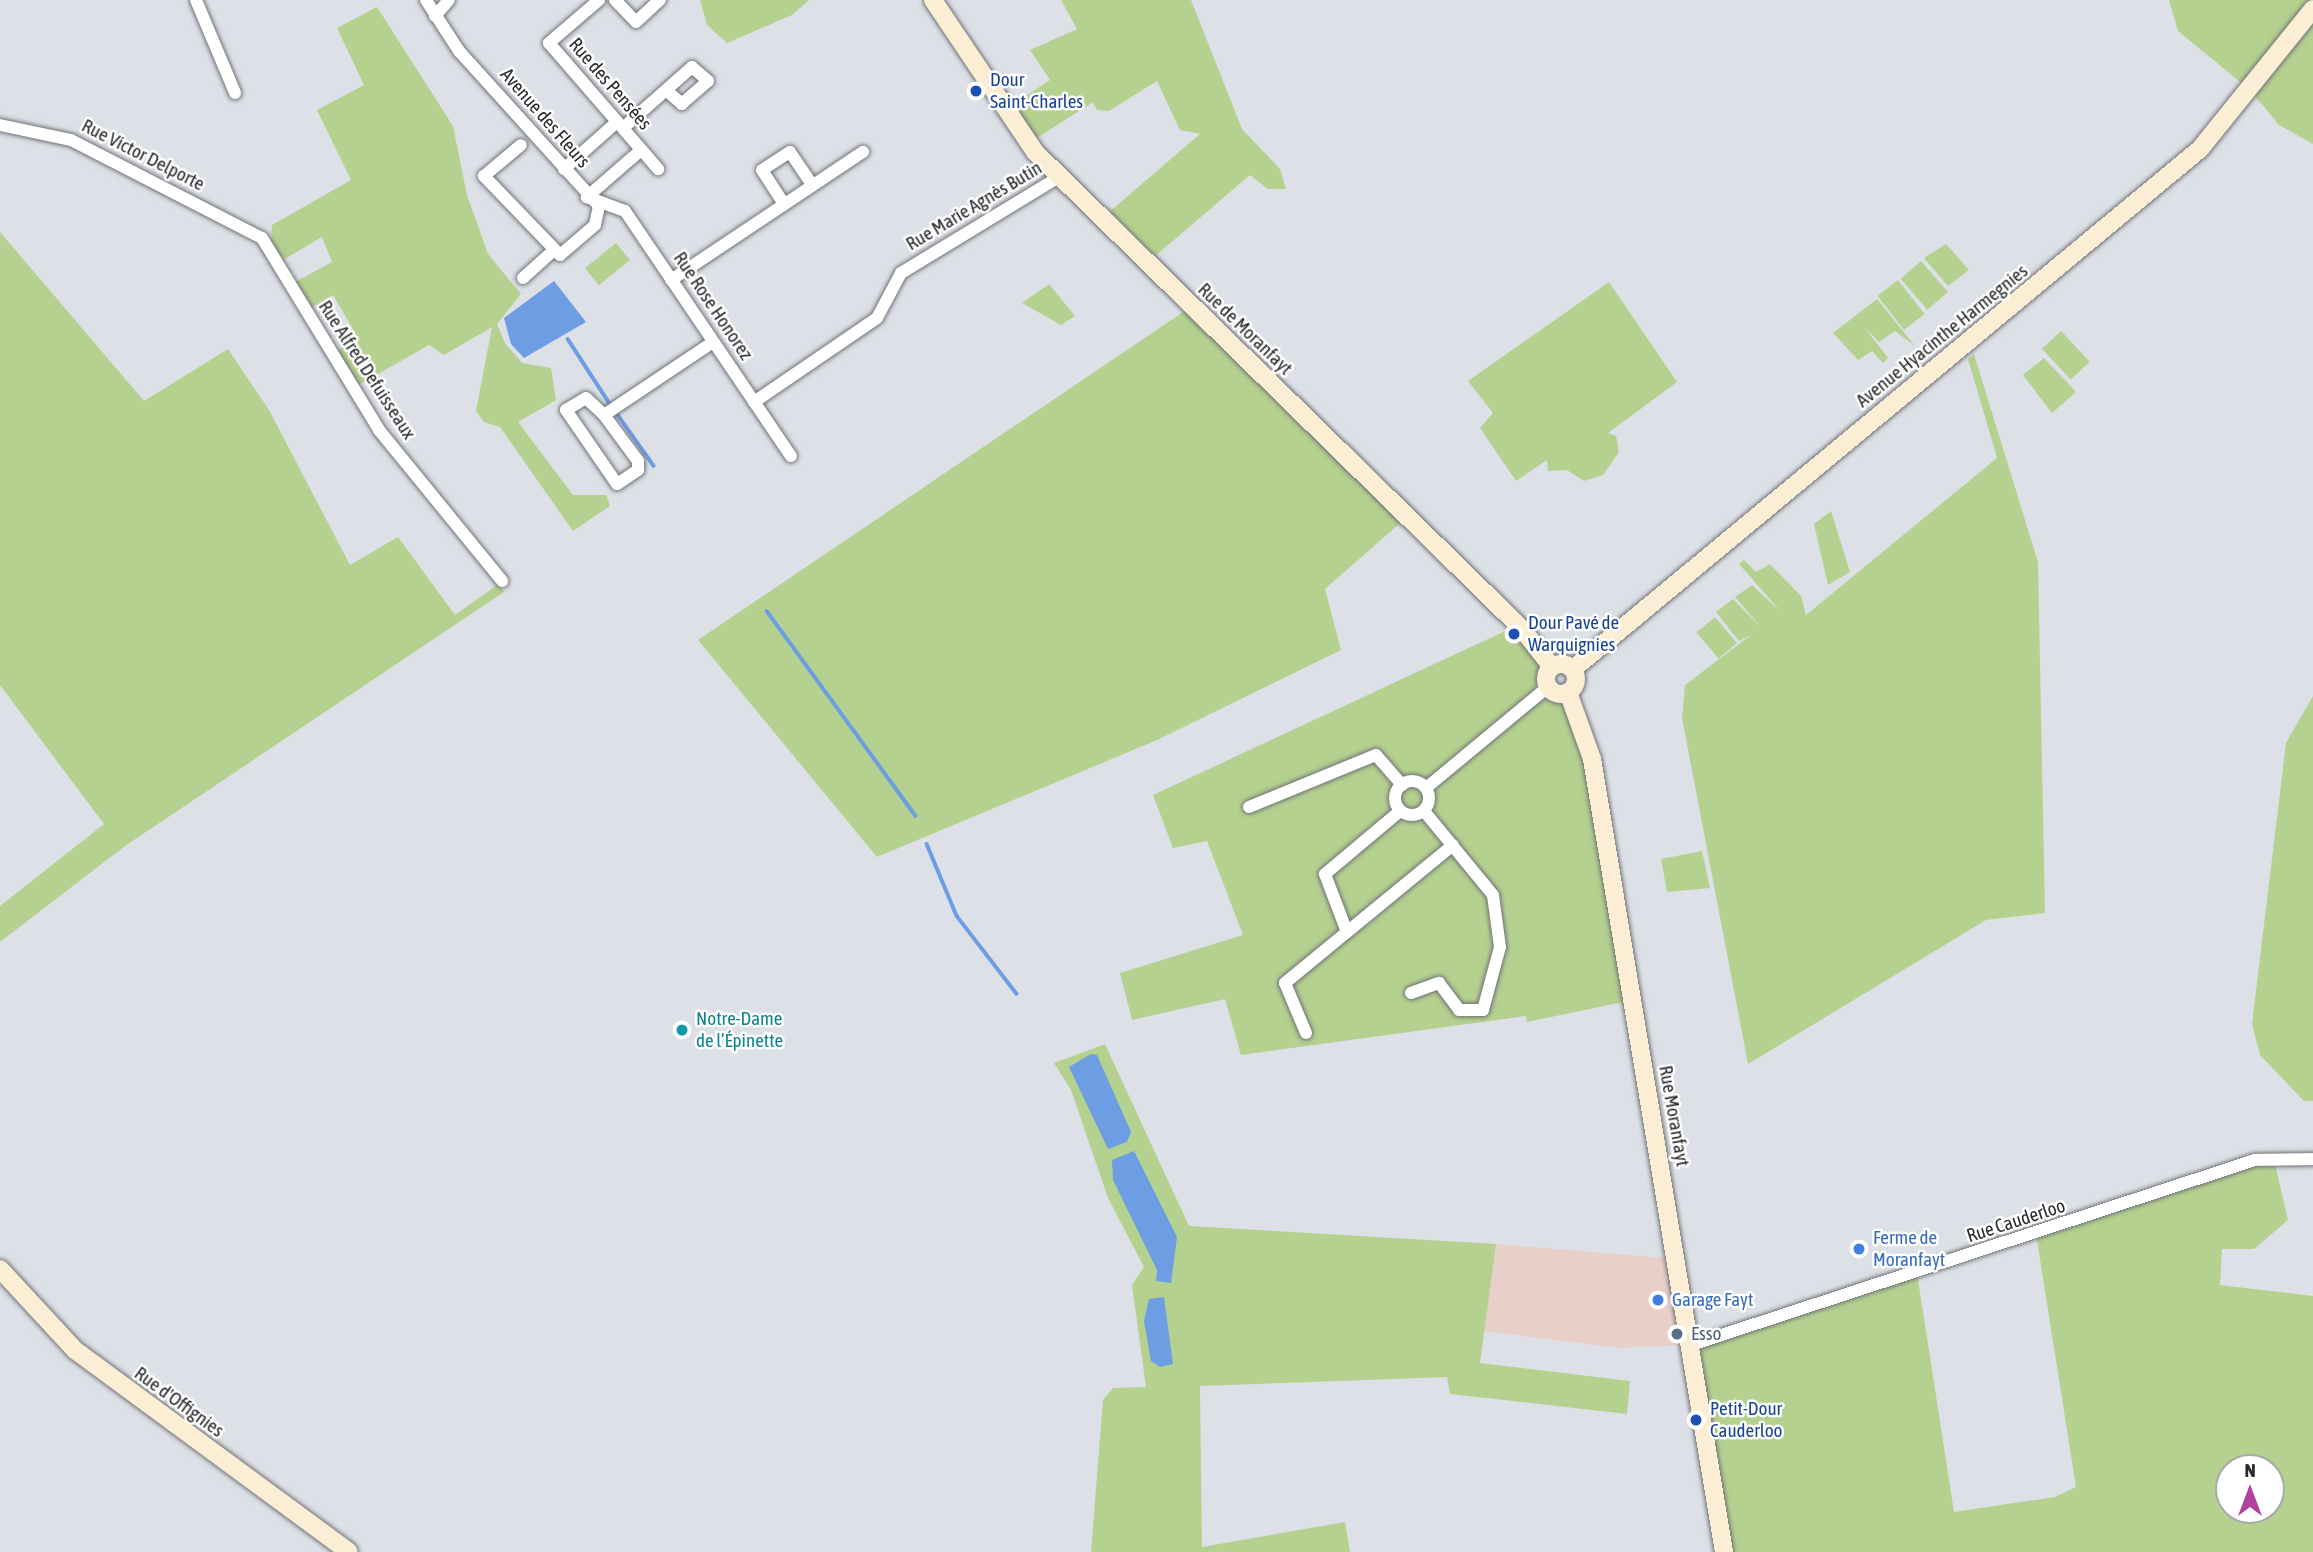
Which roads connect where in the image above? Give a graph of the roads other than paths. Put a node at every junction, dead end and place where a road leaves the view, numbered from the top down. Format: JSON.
{"nodes":[{"id":1,"x":196,"y":0,"type":"edge"},
{"id":2,"x":599,"y":0,"type":"edge"},
{"id":3,"x":660,"y":0,"type":"edge"},
{"id":4,"x":933,"y":0,"type":"edge"},
{"id":5,"x":448,"y":1,"type":"edge"},
{"id":6,"x":622,"y":2,"type":"edge"},
{"id":7,"x":431,"y":8,"type":"edge"},
{"id":8,"x":2313,"y":9,"type":"edge"},
{"id":9,"x":667,"y":90,"type":"dead end"},
{"id":10,"x":235,"y":93,"type":"dead end"},
{"id":11,"x":0,"y":125,"type":"edge"},
{"id":12,"x":620,"y":125,"type":"junction"},
{"id":13,"x":521,"y":145,"type":"dead end"},
{"id":14,"x":642,"y":150,"type":"junction"},
{"id":15,"x":863,"y":152,"type":"dead end"},
{"id":16,"x":564,"y":169,"type":"junction"},
{"id":17,"x":658,"y":169,"type":"dead end"},
{"id":18,"x":1059,"y":177,"type":"junction"},
{"id":19,"x":812,"y":185,"type":"junction"},
{"id":20,"x":587,"y":197,"type":"junction"},
{"id":21,"x":784,"y":204,"type":"junction"},
{"id":22,"x":262,"y":238,"type":"joint"},
{"id":23,"x":557,"y":252,"type":"junction"},
{"id":24,"x":523,"y":278,"type":"dead end"},
{"id":25,"x":671,"y":280,"type":"junction"},
{"id":26,"x":713,"y":342,"type":"junction"},
{"id":27,"x":754,"y":402,"type":"junction"},
{"id":28,"x":604,"y":415,"type":"junction"},
{"id":29,"x":791,"y":456,"type":"dead end"},
{"id":30,"x":502,"y":582,"type":"dead end"},
{"id":31,"x":1552,"y":667,"type":"junction"},
{"id":32,"x":1573,"y":669,"type":"junction"},
{"id":33,"x":1549,"y":686,"type":"junction"},
{"id":34,"x":1568,"y":692,"type":"junction"},
{"id":35,"x":1402,"y":785,"type":"junction"},
{"id":36,"x":1426,"y":788,"type":"junction"},
{"id":37,"x":1249,"y":807,"type":"dead end"},
{"id":38,"x":1401,"y":811,"type":"junction"},
{"id":39,"x":1423,"y":811,"type":"junction"},
{"id":40,"x":1453,"y":845,"type":"junction"},
{"id":41,"x":1347,"y":932,"type":"junction"},
{"id":42,"x":1411,"y":993,"type":"dead end"},
{"id":43,"x":1306,"y":1033,"type":"dead end"},
{"id":44,"x":2313,"y":1158,"type":"edge"},
{"id":45,"x":0,"y":1269,"type":"edge"},
{"id":46,"x":1691,"y":1345,"type":"junction"},
{"id":47,"x":349,"y":1552,"type":"edge"},
{"id":48,"x":1724,"y":1552,"type":"edge"}],
"edges":[{"from":1,"to":10,"type":"street"},
{"from":2,"to":12,"type":"street","name":"Rue des Pensées"},
{"from":3,"to":6,"type":"street"},
{"from":4,"to":18,"type":"main road","name":"Rue de Moranfayt"},
{"from":5,"to":7,"type":"street"},
{"from":7,"to":16,"type":"street","name":"Avenue des Fleurs"},
{"from":8,"to":32,"type":"main road","name":"Avenue Hyacinthe Harmegnies"},
{"from":9,"to":12,"type":"street"},
{"from":11,"to":22,"type":"street","name":"Rue Victor Delporte"},
{"from":12,"to":14,"type":"street","name":"Rue des Pensées"},
{"from":12,"to":16,"type":"street"},
{"from":13,"to":23,"type":"street"},
{"from":14,"to":17,"type":"street","name":"Rue des Pensées"},
{"from":14,"to":20,"type":"street"},
{"from":15,"to":19,"type":"street"},
{"from":16,"to":20,"type":"street","name":"Avenue des Fleurs"},
{"from":18,"to":27,"type":"street","name":"Rue Marie Agnès Butin"},
{"from":18,"to":31,"type":"main road","name":"Rue de Moranfayt"},
{"from":19,"to":21,"type":"street"},
{"from":19,"to":21,"type":"street"},
{"from":20,"to":23,"type":"street","name":"Avenue des Fleurs"},
{"from":20,"to":25,"type":"street","name":"Rue Rose Honorez"},
{"from":21,"to":25,"type":"street"},
{"from":22,"to":30,"type":"street","name":"Rue Alfred Defuisseaux"},
{"from":23,"to":24,"type":"street"},
{"from":25,"to":26,"type":"street","name":"Rue Rose Honorez"},
{"from":26,"to":27,"type":"street","name":"Rue Rose Honorez"},
{"from":26,"to":28,"type":"street"},
{"from":27,"to":29,"type":"street","name":"Rue Rose Honorez"},
{"from":28,"to":28,"type":"street"},
{"from":31,"to":32,"type":"main road"},
{"from":31,"to":33,"type":"main road"},
{"from":32,"to":34,"type":"main road"},
{"from":33,"to":34,"type":"main road"},
{"from":33,"to":36,"type":"street"},
{"from":34,"to":46,"type":"main road","name":"Rue Moranfayt"},
{"from":35,"to":36,"type":"street"},
{"from":35,"to":37,"type":"street"},
{"from":35,"to":38,"type":"street"},
{"from":36,"to":39,"type":"street"},
{"from":38,"to":39,"type":"street"},
{"from":38,"to":41,"type":"street"},
{"from":39,"to":40,"type":"street"},
{"from":40,"to":41,"type":"street"},
{"from":40,"to":42,"type":"street"},
{"from":41,"to":43,"type":"street"},
{"from":44,"to":46,"type":"street","name":"Rue Cauderloo"},
{"from":45,"to":47,"type":"main road","name":"Rue d'Offignies"},
{"from":46,"to":48,"type":"main road","name":"Rue Moranfayt"}]}
